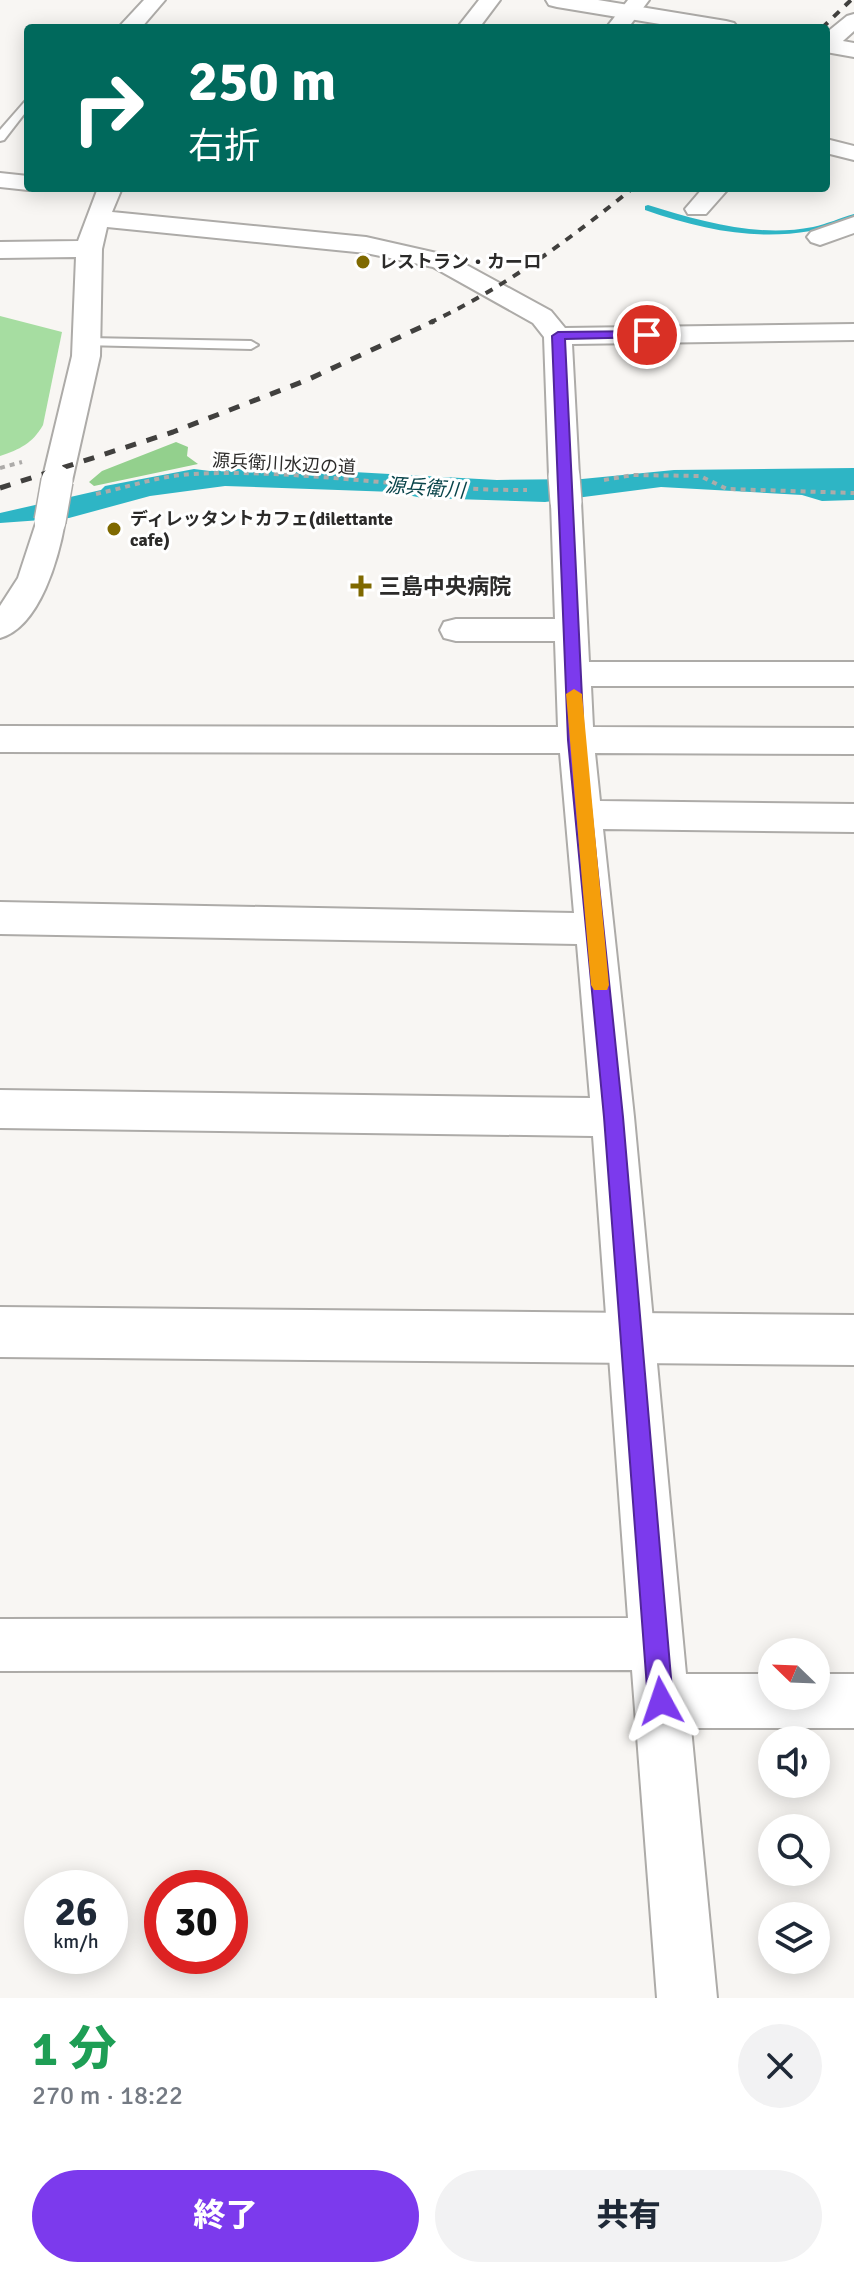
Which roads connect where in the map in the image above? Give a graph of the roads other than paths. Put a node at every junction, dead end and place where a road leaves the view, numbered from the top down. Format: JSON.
{"nodes":[{"id":1,"x":155,"y":0,"type":"edge"},
{"id":2,"x":490,"y":0,"type":"edge"},
{"id":3,"x":557,"y":0,"type":"edge"},
{"id":4,"x":629,"y":13,"type":"edge"},
{"id":5,"x":854,"y":20,"type":"edge"},
{"id":6,"x":133,"y":24,"type":"edge"},
{"id":7,"x":471,"y":24,"type":"edge"},
{"id":8,"x":682,"y":24,"type":"edge"},
{"id":9,"x":830,"y":41,"type":"edge"},
{"id":10,"x":830,"y":45,"type":"edge"},
{"id":11,"x":854,"y":50,"type":"edge"},
{"id":12,"x":24,"y":106,"type":"edge"},
{"id":13,"x":0,"y":138,"type":"edge"},
{"id":14,"x":830,"y":147,"type":"edge"},
{"id":15,"x":854,"y":153,"type":"edge"},
{"id":16,"x":0,"y":180,"type":"edge"},
{"id":17,"x":24,"y":183,"type":"edge"},
{"id":18,"x":109,"y":192,"type":"edge"},
{"id":19,"x":713,"y":192,"type":"edge"},
{"id":20,"x":697,"y":209,"type":"dead end"},
{"id":21,"x":97,"y":218,"type":"junction"},
{"id":22,"x":854,"y":225,"type":"edge"},
{"id":23,"x":820,"y":237,"type":"dead end"},
{"id":24,"x":89,"y":249,"type":"junction"},
{"id":25,"x":0,"y":250,"type":"edge"},
{"id":26,"x":854,"y":332,"type":"edge"},
{"id":27,"x":558,"y":336,"type":"junction"},
{"id":28,"x":87,"y":342,"type":"junction"},
{"id":29,"x":251,"y":345,"type":"dead end"},
{"id":30,"x":0,"y":627,"type":"edge"},
{"id":31,"x":456,"y":630,"type":"dead end"},
{"id":32,"x":571,"y":630,"type":"junction"},
{"id":33,"x":573,"y":674,"type":"junction"},
{"id":34,"x":854,"y":674,"type":"edge"},
{"id":35,"x":0,"y":739,"type":"edge"},
{"id":36,"x":576,"y":740,"type":"junction"},
{"id":37,"x":854,"y":741,"type":"edge"},
{"id":38,"x":585,"y":815,"type":"junction"},
{"id":39,"x":854,"y":818,"type":"edge"},
{"id":40,"x":0,"y":918,"type":"edge"},
{"id":41,"x":595,"y":929,"type":"junction"},
{"id":42,"x":0,"y":1109,"type":"edge"},
{"id":43,"x":613,"y":1117,"type":"junction"},
{"id":44,"x":0,"y":1332,"type":"edge"},
{"id":45,"x":630,"y":1339,"type":"junction"},
{"id":46,"x":854,"y":1340,"type":"edge"},
{"id":47,"x":656,"y":1644,"type":"junction"},
{"id":48,"x":0,"y":1645,"type":"edge"},
{"id":49,"x":661,"y":1701,"type":"junction"},
{"id":50,"x":854,"y":1701,"type":"edge"},
{"id":51,"x":687,"y":1998,"type":"edge"}],
"edges":[{"from":1,"to":6,"type":"street"},
{"from":2,"to":7,"type":"street"},
{"from":3,"to":4,"type":"street"},
{"from":4,"to":8,"type":"street"},
{"from":5,"to":9,"type":"street"},
{"from":10,"to":11,"type":"street"},
{"from":12,"to":13,"type":"lane"},
{"from":14,"to":15,"type":"street"},
{"from":16,"to":17,"type":"street"},
{"from":18,"to":21,"type":"street"},
{"from":19,"to":20,"type":"street"},
{"from":21,"to":24,"type":"street"},
{"from":21,"to":27,"type":"street"},
{"from":22,"to":23,"type":"street"},
{"from":24,"to":25,"type":"street"},
{"from":24,"to":28,"type":"street"},
{"from":26,"to":27,"type":"street"},
{"from":27,"to":32,"type":"street"},
{"from":28,"to":29,"type":"lane"},
{"from":28,"to":30,"type":"street","bridge":true},
{"from":31,"to":32,"type":"street"},
{"from":32,"to":33,"type":"street"},
{"from":33,"to":34,"type":"street"},
{"from":33,"to":36,"type":"street"},
{"from":35,"to":36,"type":"street"},
{"from":36,"to":37,"type":"street"},
{"from":36,"to":38,"type":"street"},
{"from":38,"to":39,"type":"street"},
{"from":38,"to":41,"type":"street"},
{"from":40,"to":41,"type":"street"},
{"from":41,"to":43,"type":"street"},
{"from":42,"to":43,"type":"street"},
{"from":43,"to":45,"type":"street"},
{"from":44,"to":45,"type":"street"},
{"from":45,"to":46,"type":"street"},
{"from":45,"to":47,"type":"street"},
{"from":47,"to":48,"type":"street"},
{"from":47,"to":49,"type":"street"},
{"from":49,"to":50,"type":"street"},
{"from":49,"to":51,"type":"street"}]}
